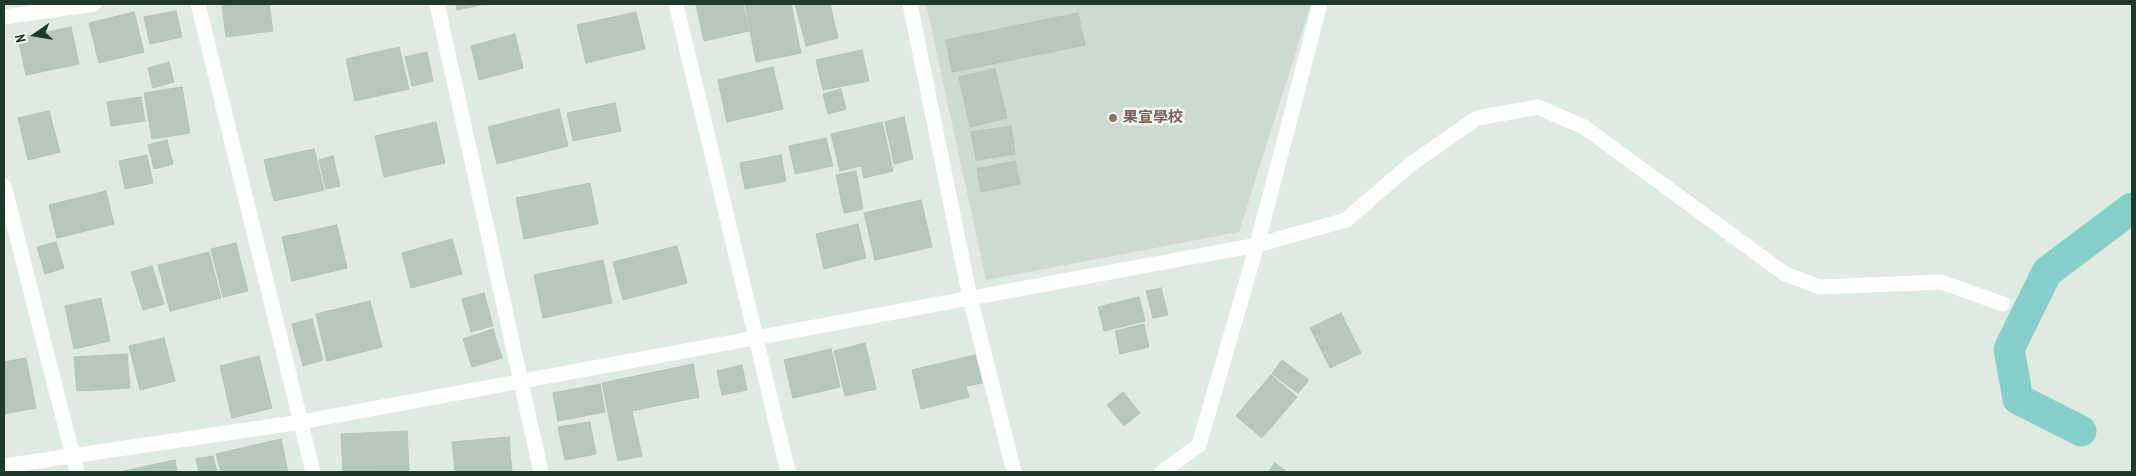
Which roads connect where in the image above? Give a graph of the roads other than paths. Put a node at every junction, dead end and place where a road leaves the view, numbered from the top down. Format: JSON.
{"nodes":[{"id":1,"x":94,"y":4,"type":"edge"},
{"id":2,"x":198,"y":4,"type":"edge"},
{"id":3,"x":436,"y":4,"type":"edge"},
{"id":4,"x":676,"y":4,"type":"edge"},
{"id":5,"x":910,"y":4,"type":"edge"},
{"id":6,"x":1320,"y":4,"type":"edge"},
{"id":7,"x":4,"y":17,"type":"edge"},
{"id":8,"x":4,"y":186,"type":"edge"},
{"id":9,"x":1257,"y":245,"type":"junction"},
{"id":10,"x":970,"y":298,"type":"junction"},
{"id":11,"x":2003,"y":304,"type":"dead end"},
{"id":12,"x":757,"y":338,"type":"junction"},
{"id":13,"x":521,"y":382,"type":"junction"},
{"id":14,"x":301,"y":422,"type":"junction"},
{"id":15,"x":74,"y":455,"type":"junction"},
{"id":16,"x":4,"y":466,"type":"edge"},
{"id":17,"x":77,"y":472,"type":"edge"},
{"id":18,"x":313,"y":472,"type":"edge"},
{"id":19,"x":542,"y":472,"type":"edge"},
{"id":20,"x":788,"y":472,"type":"edge"},
{"id":21,"x":1014,"y":472,"type":"edge"},
{"id":22,"x":1162,"y":472,"type":"edge"}],
"edges":[{"from":1,"to":7,"type":"street"},
{"from":2,"to":14,"type":"street"},
{"from":3,"to":13,"type":"street"},
{"from":4,"to":12,"type":"street"},
{"from":5,"to":10,"type":"street"},
{"from":6,"to":9,"type":"street"},
{"from":8,"to":15,"type":"street"},
{"from":9,"to":10,"type":"street"},
{"from":9,"to":11,"type":"street"},
{"from":9,"to":22,"type":"street"},
{"from":10,"to":12,"type":"street"},
{"from":10,"to":21,"type":"street"},
{"from":12,"to":13,"type":"street"},
{"from":12,"to":20,"type":"street"},
{"from":13,"to":14,"type":"street"},
{"from":13,"to":19,"type":"street"},
{"from":14,"to":15,"type":"street"},
{"from":14,"to":18,"type":"street"},
{"from":15,"to":16,"type":"street"},
{"from":15,"to":17,"type":"street"}]}
